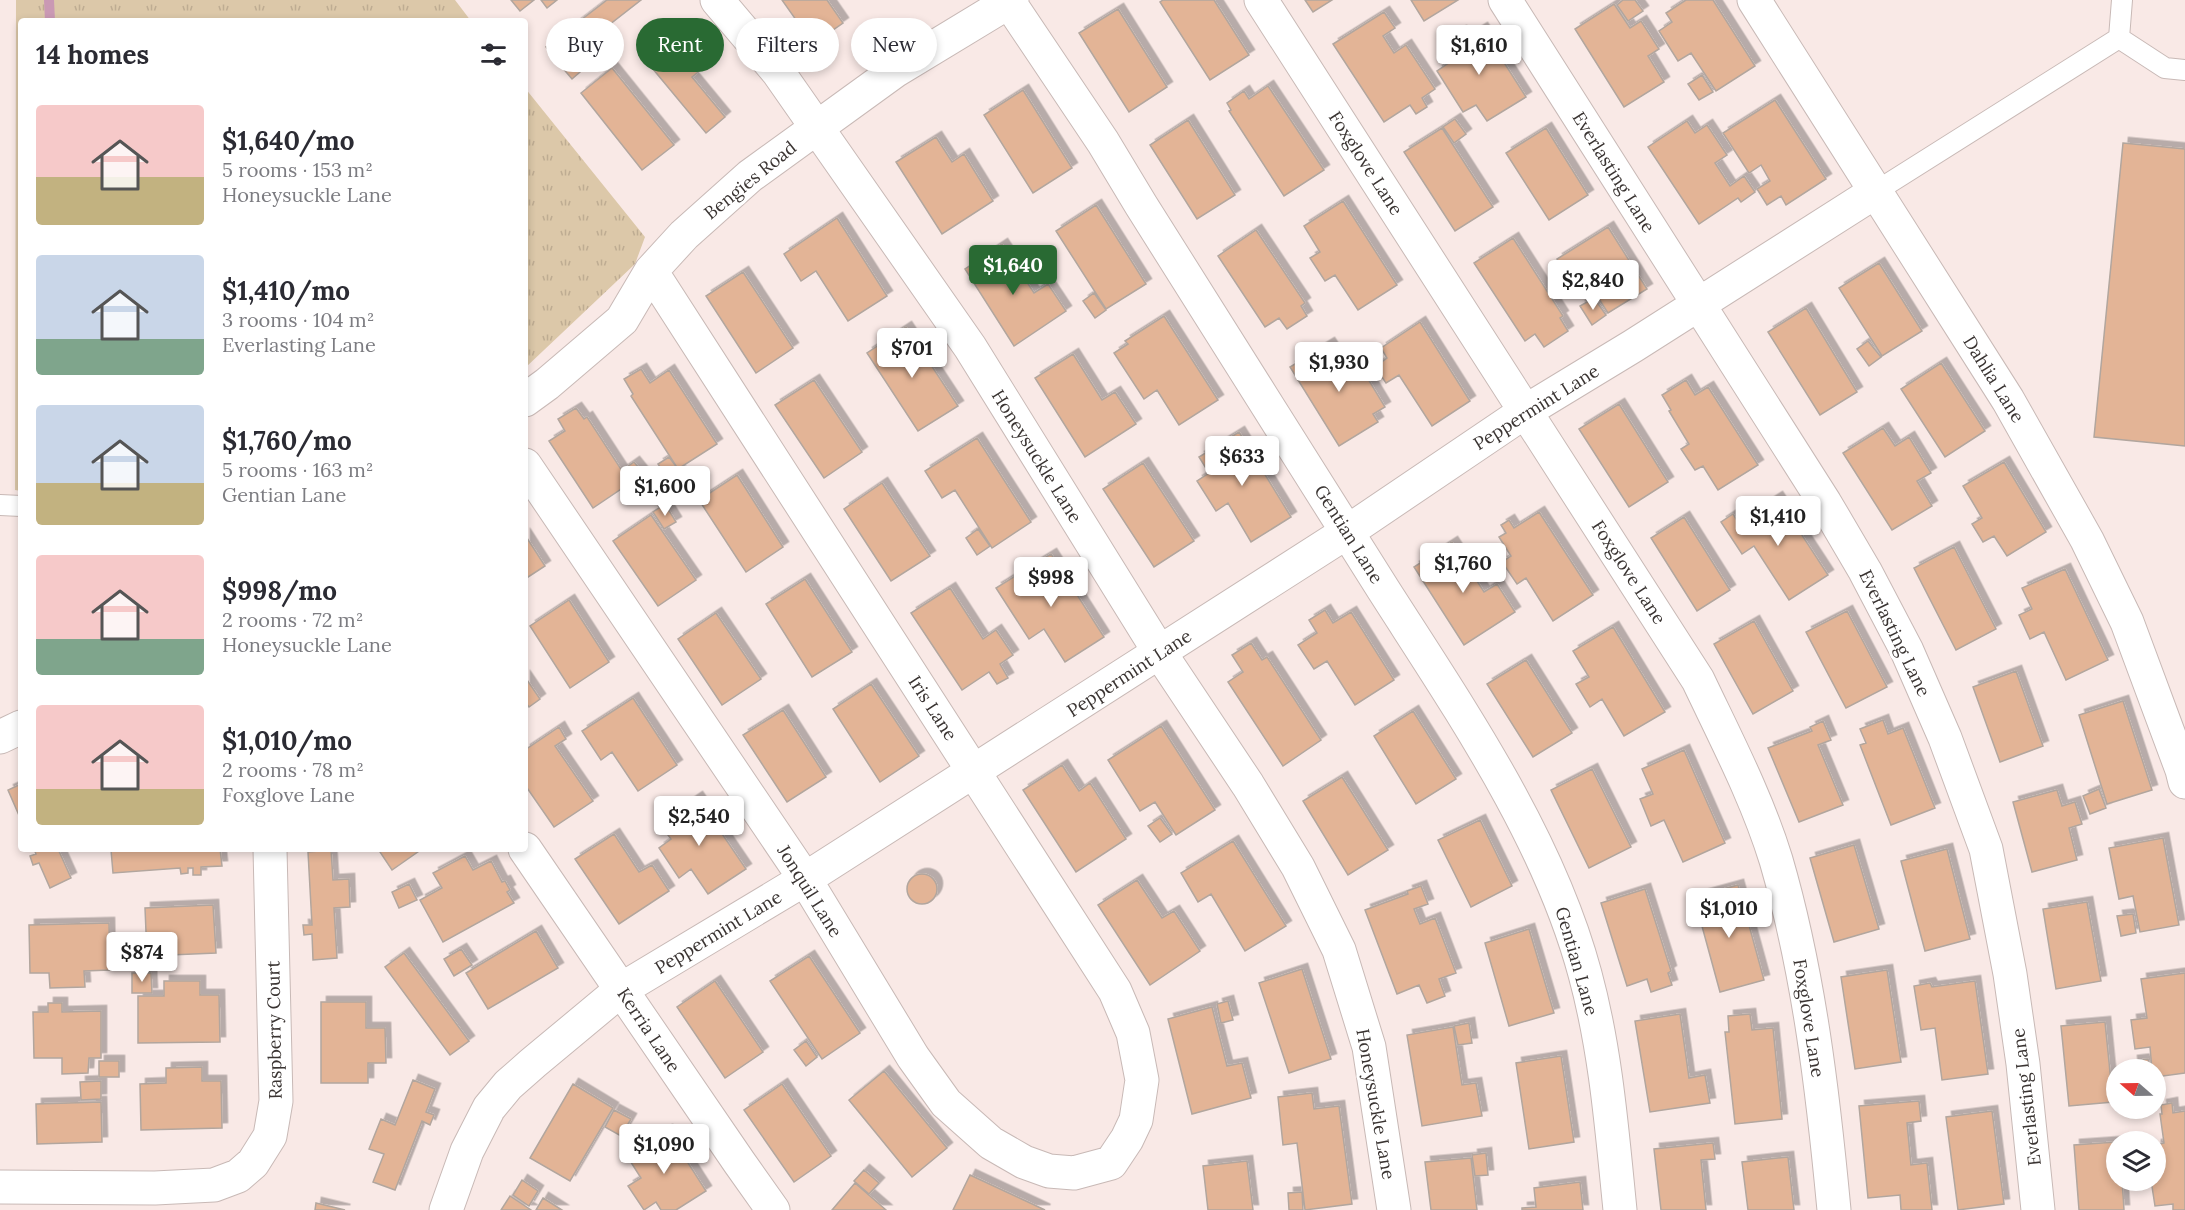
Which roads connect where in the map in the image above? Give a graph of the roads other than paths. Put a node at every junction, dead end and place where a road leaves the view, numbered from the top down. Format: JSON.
{"nodes":[{"id":1,"x":717,"y":0,"type":"edge"},
{"id":2,"x":1261,"y":0,"type":"edge"},
{"id":3,"x":1505,"y":0,"type":"edge"},
{"id":4,"x":1754,"y":0,"type":"edge"},
{"id":5,"x":2122,"y":0,"type":"edge"},
{"id":6,"x":1011,"y":1,"type":"edge"},
{"id":7,"x":2119,"y":38,"type":"junction"},
{"id":8,"x":2185,"y":70,"type":"edge"},
{"id":9,"x":817,"y":127,"type":"junction"},
{"id":10,"x":1875,"y":192,"type":"junction"},
{"id":11,"x":651,"y":271,"type":"junction"},
{"id":12,"x":1698,"y":303,"type":"junction"},
{"id":13,"x":528,"y":398,"type":"edge"},
{"id":14,"x":1526,"y":411,"type":"junction"},
{"id":15,"x":528,"y":469,"type":"edge"},
{"id":16,"x":0,"y":505,"type":"edge"},
{"id":17,"x":18,"y":506,"type":"edge"},
{"id":18,"x":1347,"y":532,"type":"junction"},
{"id":19,"x":1160,"y":653,"type":"junction"},
{"id":20,"x":18,"y":728,"type":"edge"},
{"id":21,"x":0,"y":737,"type":"edge"},
{"id":22,"x":974,"y":772,"type":"junction"},
{"id":23,"x":2185,"y":782,"type":"edge"},
{"id":24,"x":270,"y":852,"type":"edge"},
{"id":25,"x":527,"y":852,"type":"edge"},
{"id":26,"x":805,"y":879,"type":"junction"},
{"id":27,"x":622,"y":989,"type":"junction"},
{"id":28,"x":1111,"y":1163,"type":"joint"},
{"id":29,"x":0,"y":1187,"type":"edge"},
{"id":30,"x":446,"y":1210,"type":"edge"},
{"id":31,"x":773,"y":1210,"type":"edge"},
{"id":32,"x":1394,"y":1210,"type":"edge"},
{"id":33,"x":1620,"y":1210,"type":"edge"},
{"id":34,"x":1834,"y":1210,"type":"edge"},
{"id":35,"x":2038,"y":1210,"type":"edge"}],
"edges":[{"from":1,"to":9,"type":"street","name":"Honeysuckle Lane"},
{"from":2,"to":14,"type":"street","name":"Foxglove Lane"},
{"from":3,"to":12,"type":"street","name":"Everlasting Lane"},
{"from":4,"to":10,"type":"street","name":"Dahlia Lane"},
{"from":5,"to":7,"type":"lane"},
{"from":6,"to":9,"type":"street","name":"Bengies Road"},
{"from":6,"to":18,"type":"street","name":"Gentian Lane"},
{"from":7,"to":8,"type":"lane"},
{"from":7,"to":10,"type":"lane"},
{"from":9,"to":11,"type":"street","name":"Bengies Road"},
{"from":9,"to":19,"type":"street","name":"Honeysuckle Lane"},
{"from":10,"to":12,"type":"street","name":"Peppermint Lane"},
{"from":10,"to":23,"type":"street","name":"Dahlia Lane"},
{"from":11,"to":13,"type":"street","name":"Bengies Road"},
{"from":11,"to":22,"type":"street","name":"Iris Lane"},
{"from":12,"to":14,"type":"street","name":"Peppermint Lane"},
{"from":12,"to":35,"type":"street","name":"Everlasting Lane"},
{"from":14,"to":18,"type":"street","name":"Peppermint Lane"},
{"from":14,"to":34,"type":"street","name":"Foxglove Lane"},
{"from":15,"to":26,"type":"street","name":"Jonquil Lane"},
{"from":16,"to":17,"type":"lane"},
{"from":18,"to":19,"type":"street","name":"Peppermint Lane"},
{"from":18,"to":33,"type":"street","name":"Gentian Lane"},
{"from":19,"to":22,"type":"street","name":"Peppermint Lane"},
{"from":19,"to":32,"type":"street","name":"Honeysuckle Lane"},
{"from":20,"to":21,"type":"street"},
{"from":22,"to":26,"type":"street","name":"Peppermint Lane"},
{"from":22,"to":28,"type":"street","name":"Iris Lane"},
{"from":24,"to":29,"type":"street","name":"Raspberry Court"},
{"from":25,"to":27,"type":"street","name":"Kerria Lane"},
{"from":26,"to":27,"type":"street","name":"Peppermint Lane"},
{"from":26,"to":28,"type":"street","name":"Jonquil Lane"},
{"from":27,"to":30,"type":"street","name":"Peppermint Lane"},
{"from":27,"to":31,"type":"street","name":"Kerria Lane"}]}
